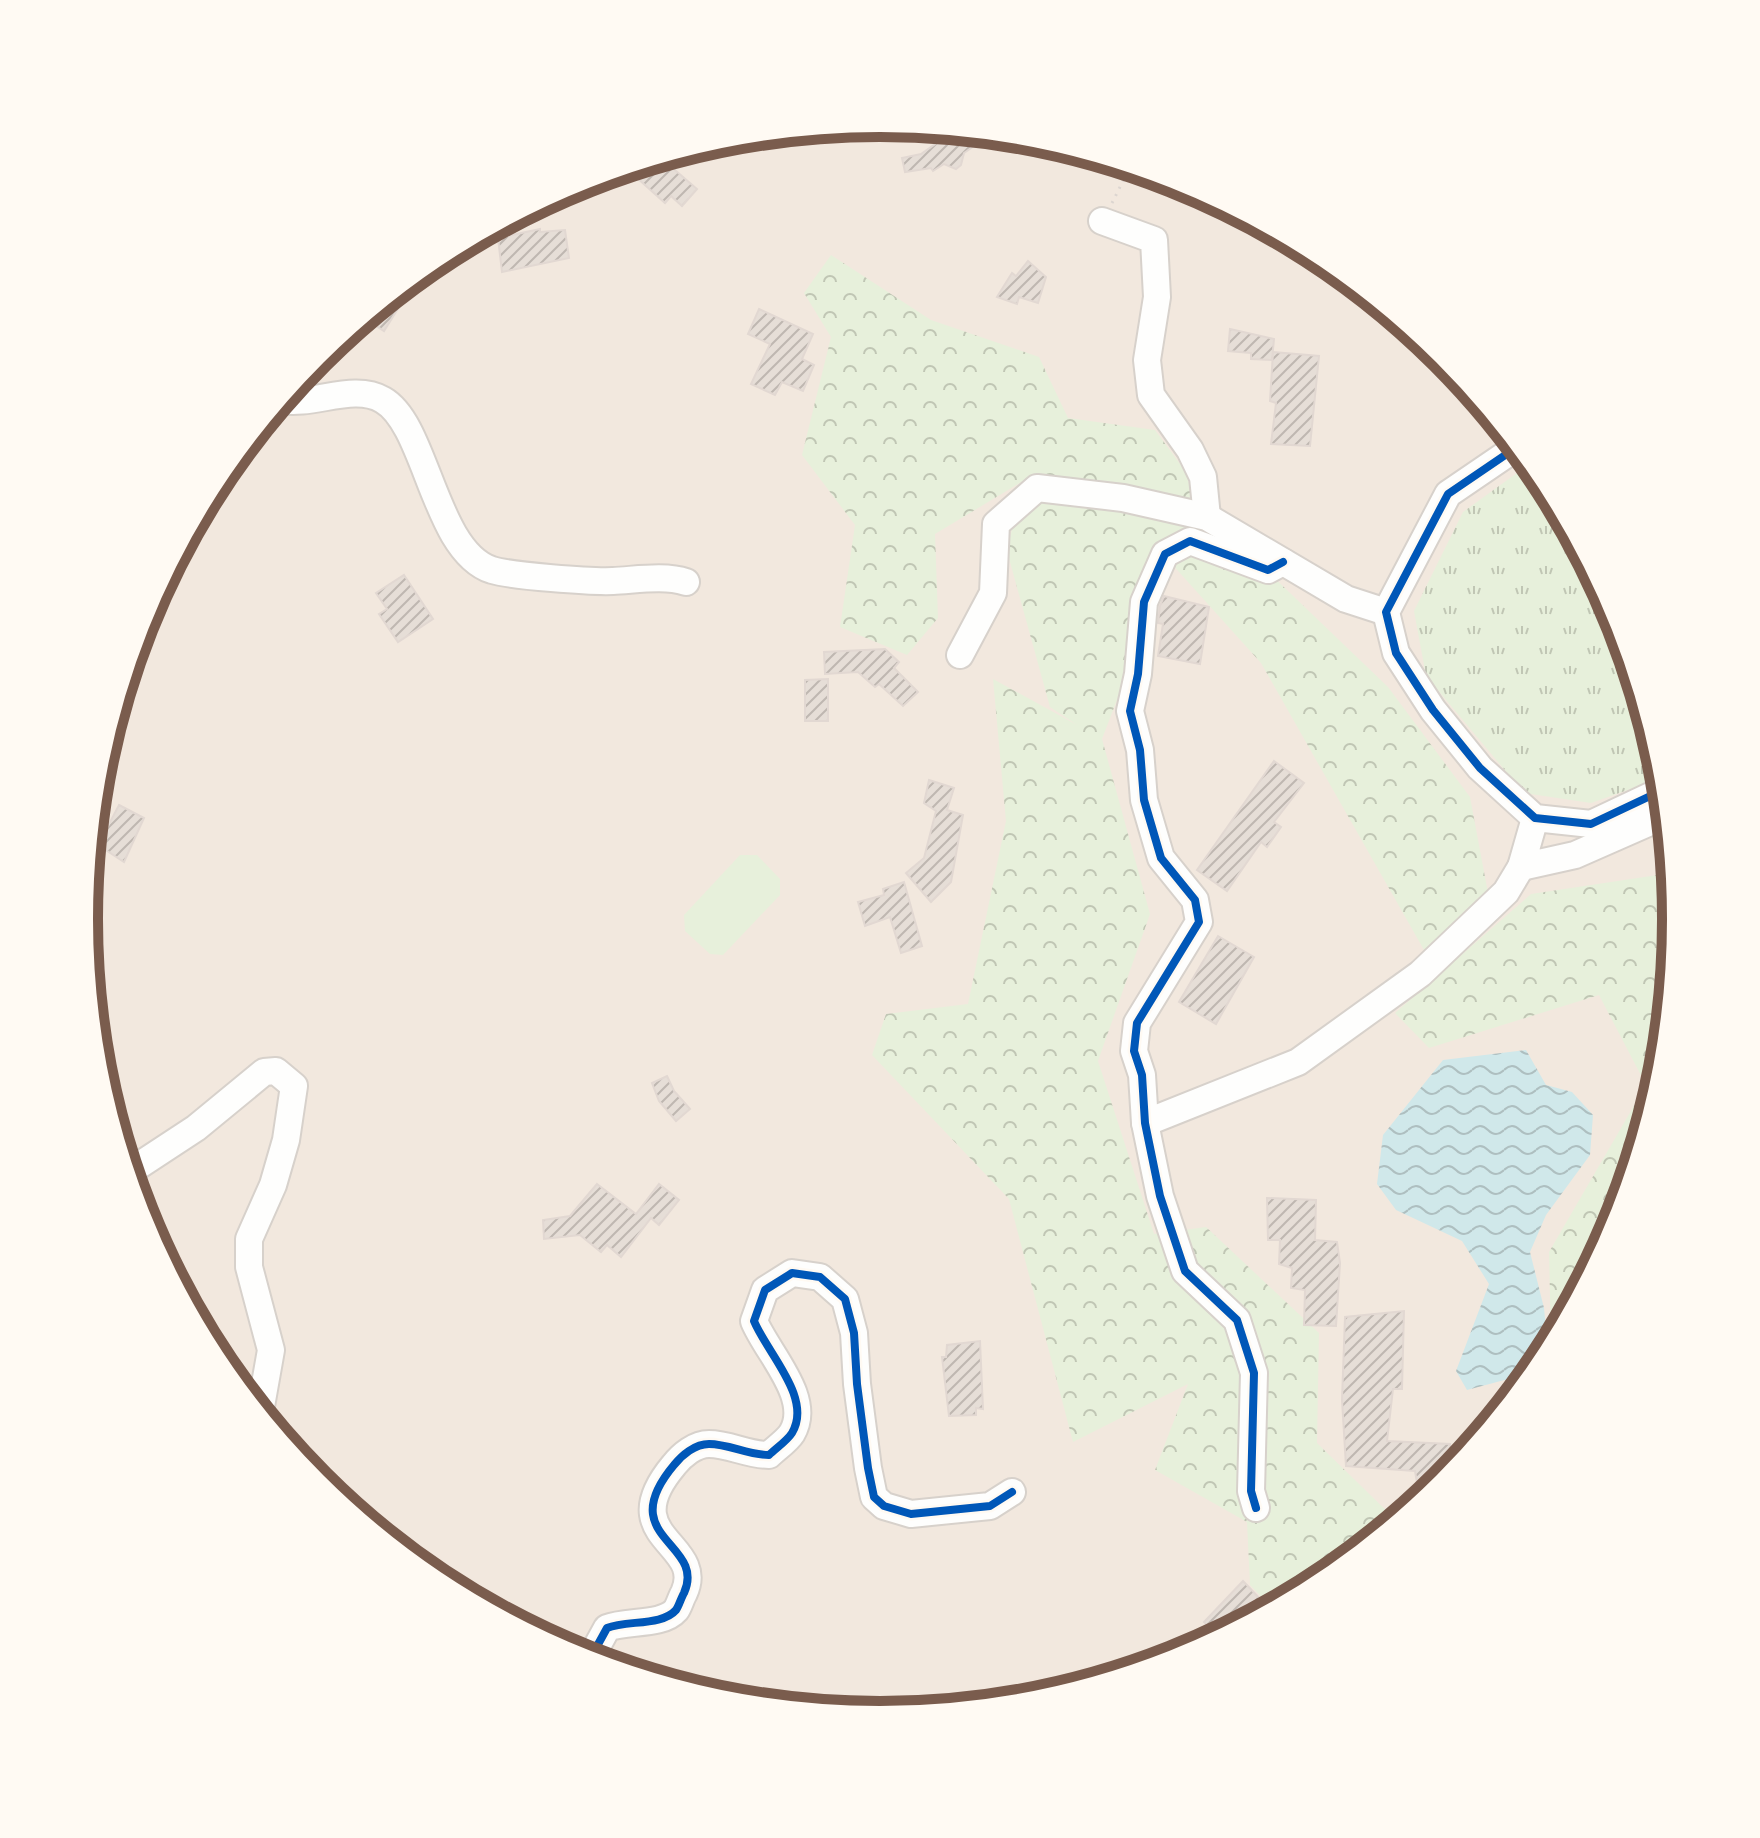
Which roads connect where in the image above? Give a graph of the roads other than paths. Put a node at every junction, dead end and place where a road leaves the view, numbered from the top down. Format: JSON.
{"nodes":[{"id":1,"x":1102,"y":221,"type":"road end"},
{"id":2,"x":293,"y":402,"type":"edge"},
{"id":3,"x":1507,"y":453,"type":"edge"},
{"id":4,"x":1207,"y":517,"type":"junction"},
{"id":5,"x":1283,"y":562,"type":"junction"},
{"id":6,"x":686,"y":582,"type":"dead end"},
{"id":7,"x":1386,"y":612,"type":"junction"},
{"id":8,"x":960,"y":655,"type":"dead end"},
{"id":9,"x":1652,"y":795,"type":"edge"},
{"id":10,"x":1535,"y":818,"type":"junction"},
{"id":11,"x":1655,"y":820,"type":"edge"},
{"id":12,"x":1531,"y":865,"type":"junction"},
{"id":13,"x":1145,"y":1123,"type":"junction"},
{"id":14,"x":139,"y":1166,"type":"edge"},
{"id":15,"x":262,"y":1398,"type":"edge"},
{"id":16,"x":1012,"y":1492,"type":"dead end"},
{"id":17,"x":1256,"y":1508,"type":"dead end"},
{"id":18,"x":597,"y":1647,"type":"edge"}],
"edges":[{"from":1,"to":4,"type":"street"},
{"from":2,"to":6,"type":"street"},
{"from":3,"to":7,"type":"street"},
{"from":4,"to":5,"type":"street"},
{"from":4,"to":8,"type":"street"},
{"from":5,"to":7,"type":"street"},
{"from":5,"to":13,"type":"street"},
{"from":7,"to":10,"type":"street"},
{"from":9,"to":10,"type":"street"},
{"from":10,"to":12,"type":"street"},
{"from":11,"to":12,"type":"street"},
{"from":12,"to":13,"type":"street"},
{"from":13,"to":17,"type":"street"},
{"from":14,"to":15,"type":"street"},
{"from":16,"to":18,"type":"street"}]}
